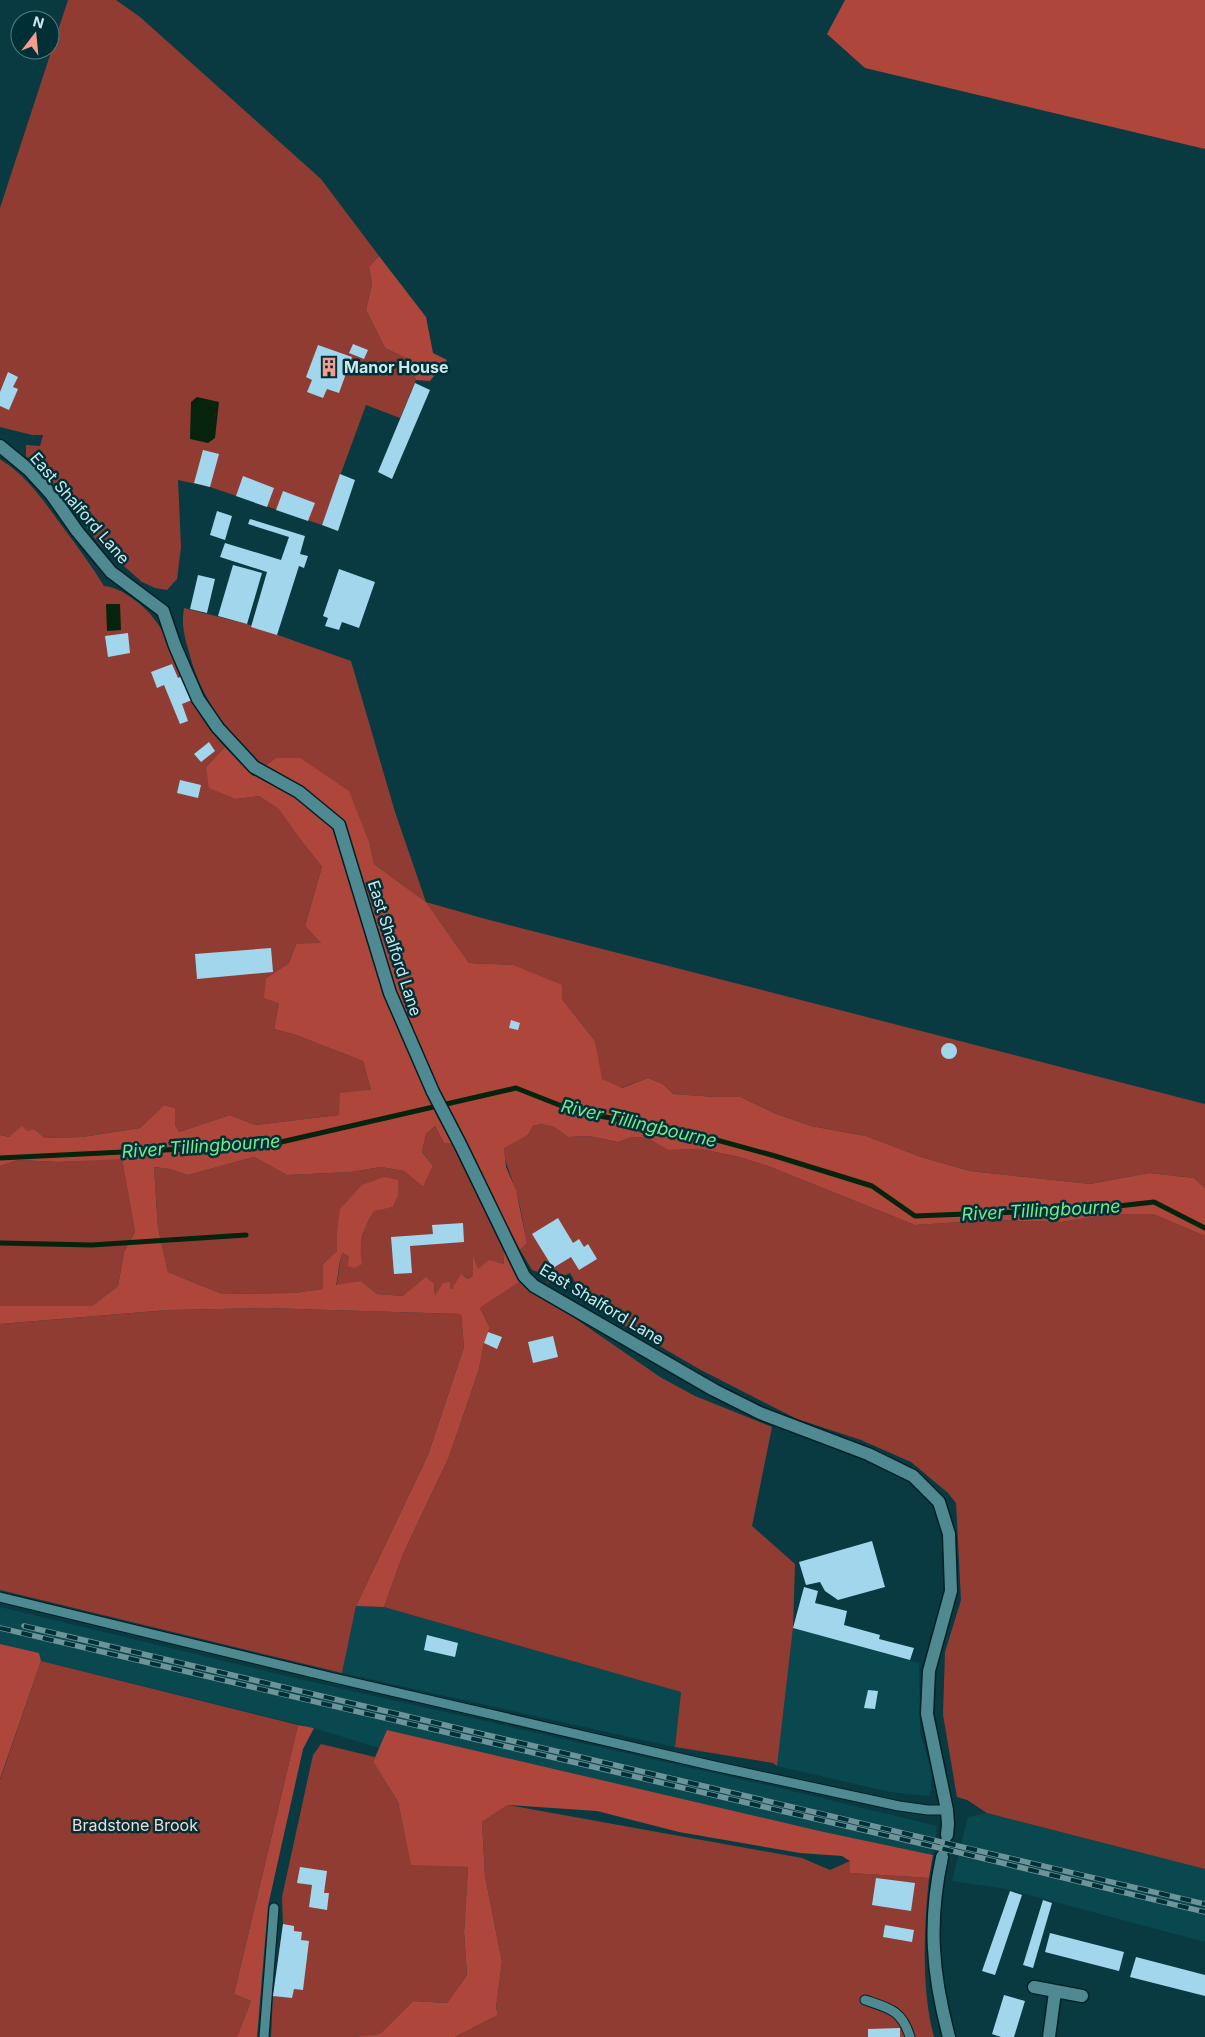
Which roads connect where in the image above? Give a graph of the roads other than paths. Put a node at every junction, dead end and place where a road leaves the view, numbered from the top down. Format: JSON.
{"nodes":[{"id":1,"x":0,"y":446,"type":"edge"},
{"id":2,"x":0,"y":1597,"type":"edge"},
{"id":3,"x":947,"y":1810,"type":"junction"},
{"id":4,"x":947,"y":1835,"type":"joint"},
{"id":5,"x":942,"y":1857,"type":"joint"},
{"id":6,"x":274,"y":1908,"type":"dead end"},
{"id":7,"x":1034,"y":1987,"type":"dead end"},
{"id":8,"x":1055,"y":1992,"type":"junction"},
{"id":9,"x":1082,"y":1996,"type":"dead end"},
{"id":10,"x":865,"y":2000,"type":"dead end"},
{"id":11,"x":264,"y":2037,"type":"edge"},
{"id":12,"x":910,"y":2037,"type":"edge"},
{"id":13,"x":949,"y":2037,"type":"edge"},
{"id":14,"x":1049,"y":2037,"type":"edge"}],
"edges":[{"from":1,"to":3,"type":"street","name":"East Shalford Lane"},
{"from":2,"to":3,"type":"lane"},
{"from":3,"to":4,"type":"street","name":"East Shalford Lane"},
{"from":4,"to":5,"type":"lane","name":"East Shalford Lane"},
{"from":5,"to":13,"type":"street","name":"East Shalford Lane"},
{"from":6,"to":11,"type":"lane"},
{"from":7,"to":8,"type":"street"},
{"from":8,"to":9,"type":"street"},
{"from":8,"to":14,"type":"street"},
{"from":10,"to":12,"type":"lane"}]}
